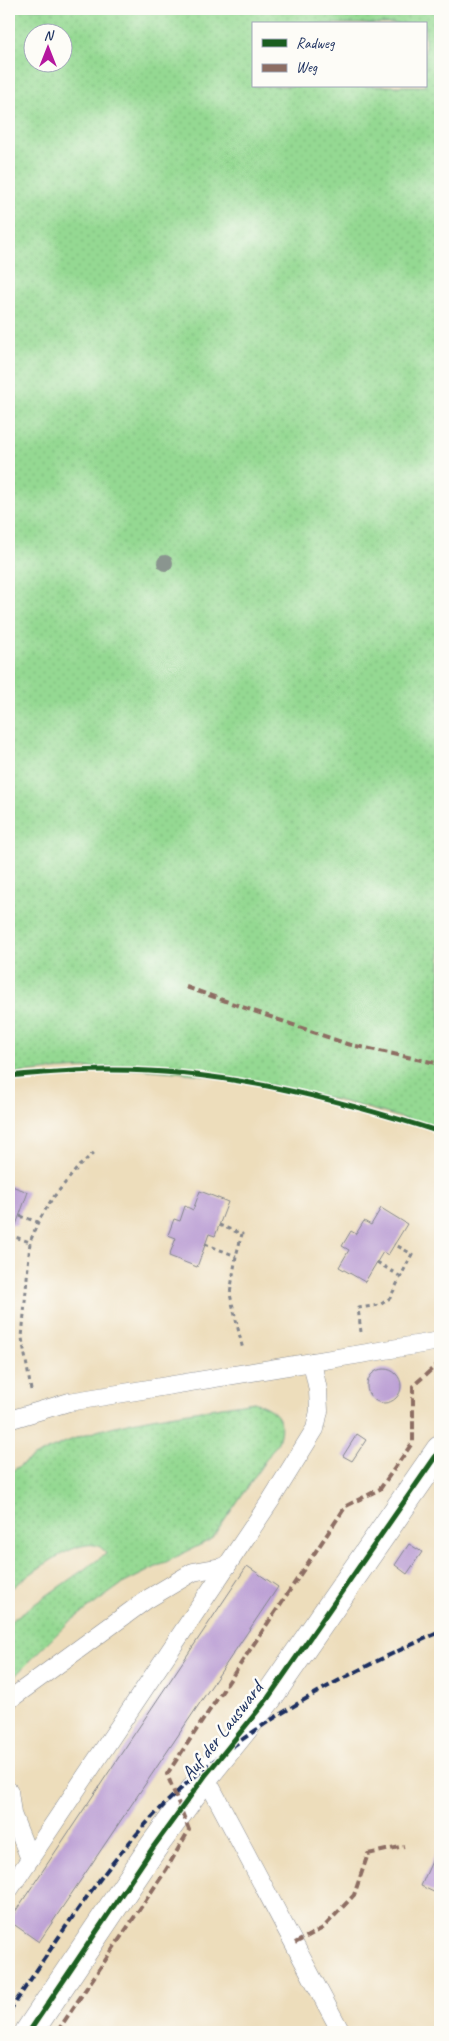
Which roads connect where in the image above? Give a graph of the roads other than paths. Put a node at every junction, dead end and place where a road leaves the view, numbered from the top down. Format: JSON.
{"nodes":[{"id":1,"x":440,"y":1341,"type":"edge"},
{"id":2,"x":312,"y":1362,"type":"junction"},
{"id":3,"x":9,"y":1420,"type":"edge"},
{"id":4,"x":440,"y":1450,"type":"edge"},
{"id":5,"x":227,"y":1566,"type":"junction"},
{"id":6,"x":9,"y":1700,"type":"edge"},
{"id":7,"x":205,"y":1776,"type":"junction"},
{"id":8,"x":9,"y":1791,"type":"edge"},
{"id":9,"x":9,"y":1845,"type":"edge"},
{"id":10,"x":30,"y":1859,"type":"junction"},
{"id":11,"x":9,"y":1890,"type":"edge"},
{"id":12,"x":29,"y":2032,"type":"edge"},
{"id":13,"x":341,"y":2032,"type":"edge"}],
"edges":[{"from":1,"to":2,"type":"lane"},
{"from":2,"to":3,"type":"lane"},
{"from":2,"to":5,"type":"lane"},
{"from":4,"to":7,"type":"street","name":"Auf der Lausward"},
{"from":5,"to":6,"type":"lane"},
{"from":5,"to":10,"type":"lane"},
{"from":7,"to":12,"type":"street","name":"Auf der Lausward"},
{"from":7,"to":13,"type":"lane"},
{"from":8,"to":10,"type":"lane"},
{"from":9,"to":10,"type":"lane"},
{"from":10,"to":11,"type":"lane"}]}
